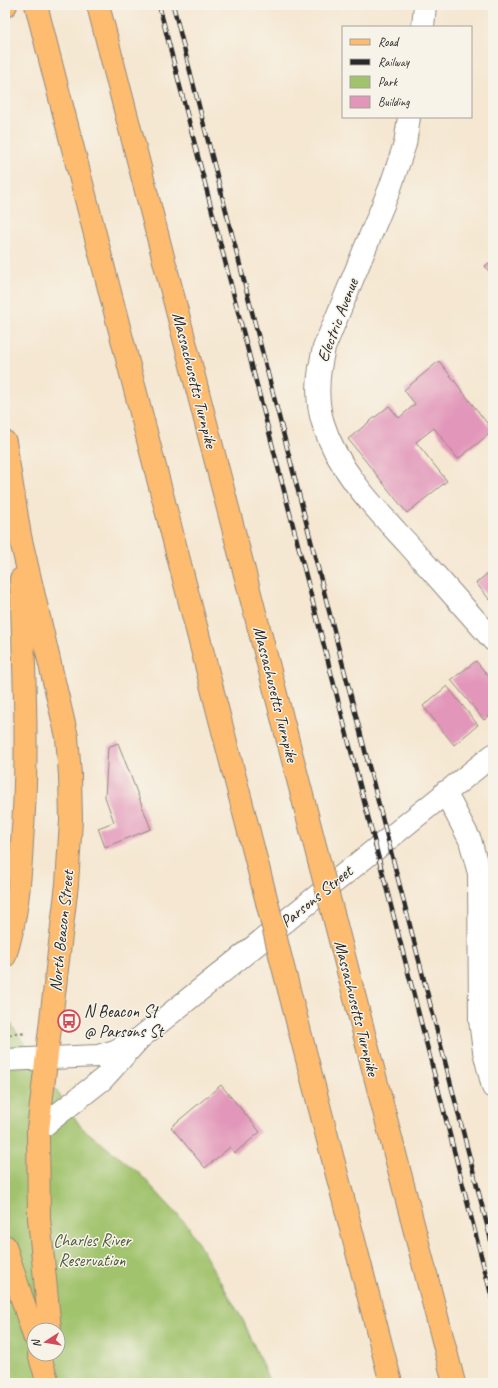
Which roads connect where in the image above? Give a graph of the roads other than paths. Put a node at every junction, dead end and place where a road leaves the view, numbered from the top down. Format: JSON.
{"nodes":[{"id":1,"x":36,"y":5,"type":"edge"},
{"id":2,"x":98,"y":5,"type":"edge"},
{"id":3,"x":425,"y":5,"type":"edge"},
{"id":4,"x":422,"y":26,"type":"edge"},
{"id":5,"x":409,"y":118,"type":"edge"},
{"id":6,"x":5,"y":442,"type":"edge"},
{"id":7,"x":20,"y":536,"type":"junction"},
{"id":8,"x":493,"y":640,"type":"edge"},
{"id":9,"x":493,"y":755,"type":"edge"},
{"id":10,"x":445,"y":792,"type":"junction"},
{"id":11,"x":5,"y":956,"type":"edge"},
{"id":12,"x":140,"y":1038,"type":"junction"},
{"id":13,"x":46,"y":1057,"type":"junction"},
{"id":14,"x":5,"y":1060,"type":"edge"},
{"id":15,"x":493,"y":1087,"type":"edge"},
{"id":16,"x":38,"y":1130,"type":"junction"},
{"id":17,"x":6,"y":1249,"type":"edge"},
{"id":18,"x":29,"y":1322,"type":"edge"},
{"id":19,"x":49,"y":1322,"type":"edge"},
{"id":20,"x":41,"y":1362,"type":"edge"},
{"id":21,"x":54,"y":1362,"type":"edge"},
{"id":22,"x":48,"y":1383,"type":"edge"},
{"id":23,"x":56,"y":1383,"type":"edge"},
{"id":24,"x":391,"y":1383,"type":"edge"},
{"id":25,"x":454,"y":1383,"type":"edge"}],
"edges":[{"from":1,"to":24,"type":"main road","bridge":true},
{"from":2,"to":25,"type":"main road","name":"Massachusetts Turnpike","bridge":true},
{"from":3,"to":4,"type":"street"},
{"from":5,"to":8,"type":"street","name":"Electric Avenue"},
{"from":6,"to":7,"type":"main road","name":"North Beacon Street"},
{"from":7,"to":11,"type":"main road","name":"North Beacon Street"},
{"from":7,"to":13,"type":"main road","name":"North Beacon Street"},
{"from":9,"to":10,"type":"street","name":"Parsons Street"},
{"from":10,"to":12,"type":"street","name":"Parsons Street"},
{"from":10,"to":15,"type":"street"},
{"from":12,"to":13,"type":"street","name":"Parsons Street"},
{"from":12,"to":16,"type":"street","name":"Parsons Street"},
{"from":13,"to":14,"type":"street","name":"Parsons Street"},
{"from":13,"to":16,"type":"main road","name":"North Beacon Street"},
{"from":16,"to":19,"type":"main road","name":"North Beacon Street"},
{"from":17,"to":18,"type":"main road"},
{"from":20,"to":22,"type":"main road"},
{"from":21,"to":23,"type":"main road"}]}
